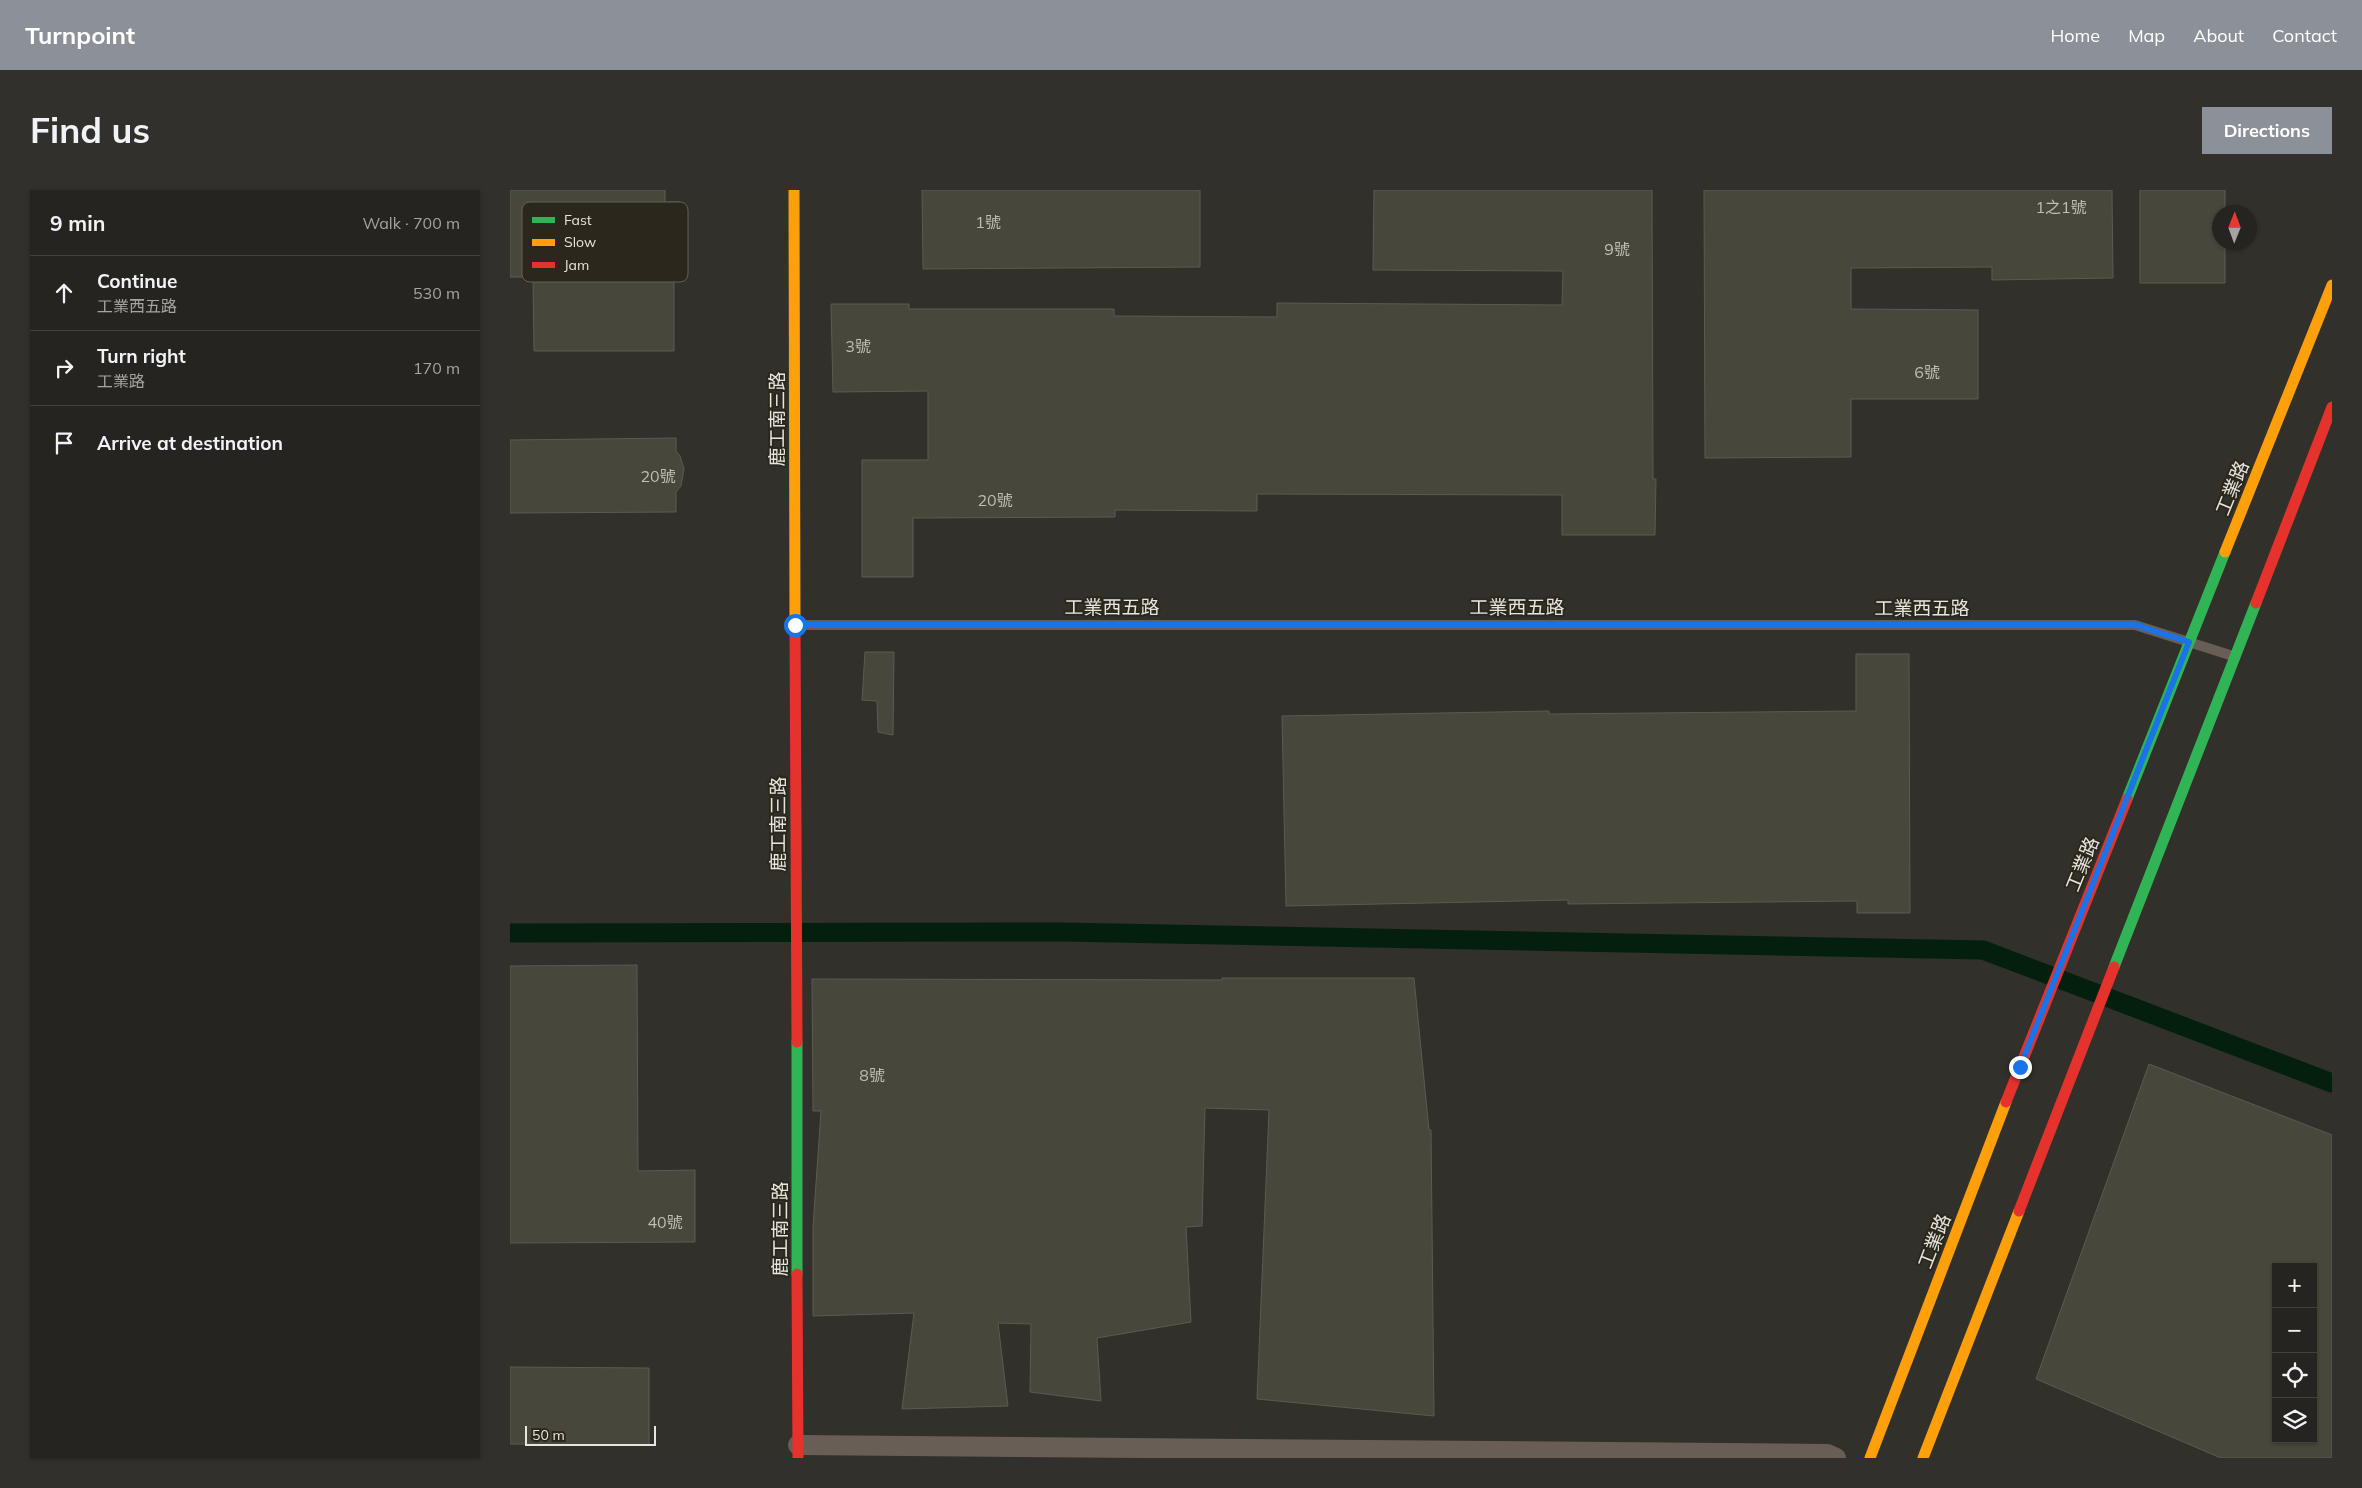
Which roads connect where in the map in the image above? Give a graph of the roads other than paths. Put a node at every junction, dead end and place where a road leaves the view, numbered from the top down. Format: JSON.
{"nodes":[{"id":1,"x":794,"y":190,"type":"edge"},
{"id":2,"x":2332,"y":285,"type":"edge"},
{"id":3,"x":2332,"y":407,"type":"edge"},
{"id":4,"x":795,"y":625,"type":"junction"},
{"id":5,"x":2189,"y":642,"type":"junction"},
{"id":6,"x":2234,"y":656,"type":"junction"},
{"id":7,"x":798,"y":1452,"type":"edge"},
{"id":8,"x":1836,"y":1458,"type":"edge"},
{"id":9,"x":1870,"y":1458,"type":"edge"},
{"id":10,"x":1924,"y":1458,"type":"edge"}],
"edges":[{"from":1,"to":4,"type":"street","name":"鹿工南三路"},
{"from":2,"to":5,"type":"street","name":"工業路"},
{"from":3,"to":6,"type":"street"},
{"from":4,"to":5,"type":"lane","name":"工業西五路"},
{"from":4,"to":7,"type":"street","name":"鹿工南三路"},
{"from":5,"to":6,"type":"lane","name":"工業西五路"},
{"from":5,"to":9,"type":"street","name":"工業路"},
{"from":6,"to":10,"type":"street"},
{"from":7,"to":8,"type":"street"}]}
